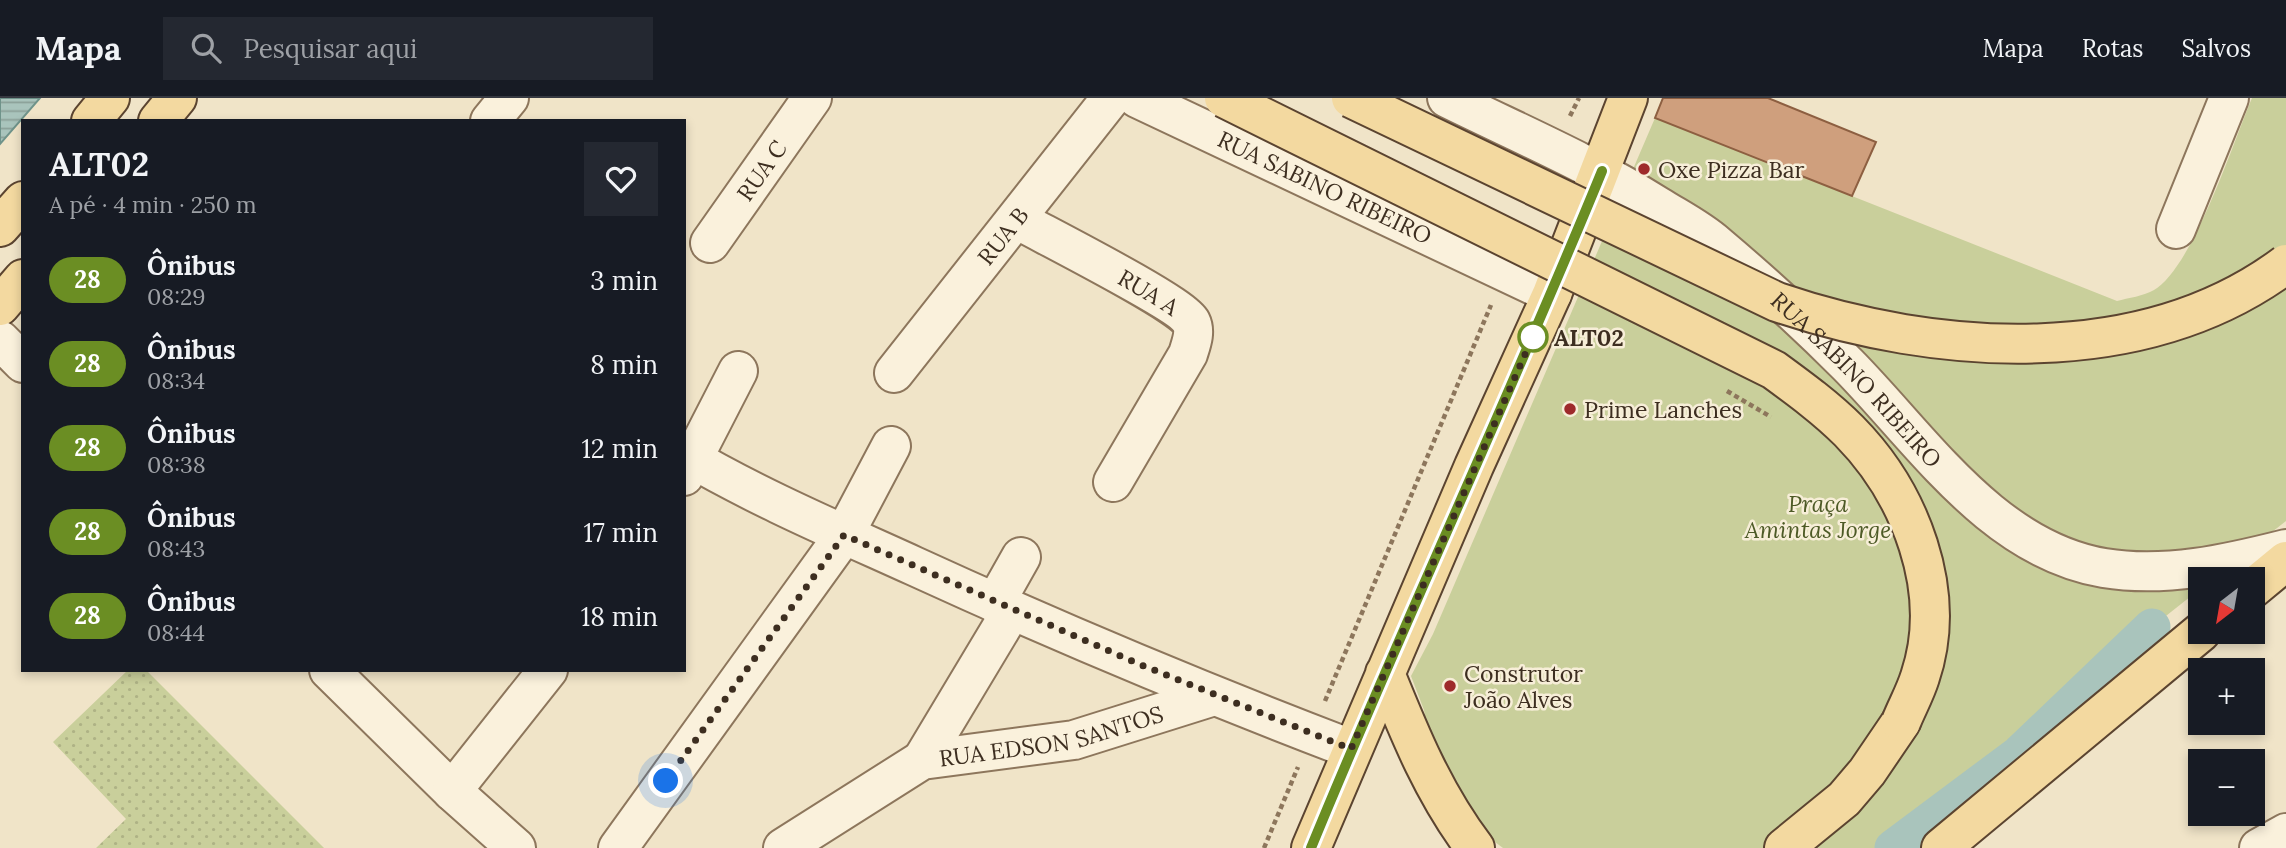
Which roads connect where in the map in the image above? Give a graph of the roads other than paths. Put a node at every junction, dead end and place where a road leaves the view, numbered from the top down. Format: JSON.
{"nodes":[{"id":1,"x":110,"y":98,"type":"edge"},
{"id":2,"x":177,"y":98,"type":"edge"},
{"id":3,"x":509,"y":98,"type":"edge"},
{"id":4,"x":812,"y":98,"type":"edge"},
{"id":5,"x":1111,"y":98,"type":"edge"},
{"id":6,"x":1137,"y":98,"type":"edge"},
{"id":7,"x":1224,"y":98,"type":"edge"},
{"id":8,"x":1351,"y":98,"type":"edge"},
{"id":9,"x":1447,"y":98,"type":"edge"},
{"id":10,"x":1628,"y":98,"type":"edge"},
{"id":11,"x":2229,"y":98,"type":"edge"},
{"id":12,"x":93,"y":119,"type":"edge"},
{"id":13,"x":160,"y":119,"type":"edge"},
{"id":14,"x":492,"y":119,"type":"edge"},
{"id":15,"x":1602,"y":171,"type":"junction"},
{"id":16,"x":21,"y":203,"type":"edge"},
{"id":17,"x":1018,"y":220,"type":"junction"},
{"id":18,"x":0,"y":227,"type":"edge"},
{"id":19,"x":2176,"y":229,"type":"dead end"},
{"id":20,"x":710,"y":243,"type":"dead end"},
{"id":21,"x":2286,"y":264,"type":"edge"},
{"id":22,"x":21,"y":281,"type":"edge"},
{"id":23,"x":1552,"y":294,"type":"junction"},
{"id":24,"x":0,"y":306,"type":"edge"},
{"id":25,"x":0,"y":340,"type":"edge"},
{"id":26,"x":21,"y":361,"type":"edge"},
{"id":27,"x":738,"y":371,"type":"dead end"},
{"id":28,"x":894,"y":373,"type":"dead end"},
{"id":29,"x":891,"y":446,"type":"dead end"},
{"id":30,"x":688,"y":464,"type":"edge"},
{"id":31,"x":1113,"y":482,"type":"dead end"},
{"id":32,"x":844,"y":535,"type":"junction"},
{"id":33,"x":2286,"y":549,"type":"edge"},
{"id":34,"x":1021,"y":557,"type":"dead end"},
{"id":35,"x":2286,"y":561,"type":"edge"},
{"id":36,"x":2265,"y":578,"type":"edge"},
{"id":37,"x":1004,"y":606,"type":"junction"},
{"id":38,"x":2188,"y":643,"type":"edge"},
{"id":39,"x":331,"y":672,"type":"edge"},
{"id":40,"x":546,"y":672,"type":"edge"},
{"id":41,"x":1385,"y":673,"type":"junction"},
{"id":42,"x":1214,"y":696,"type":"junction"},
{"id":43,"x":1351,"y":749,"type":"junction"},
{"id":44,"x":922,"y":760,"type":"junction"},
{"id":45,"x":452,"y":791,"type":"junction"},
{"id":46,"x":2286,"y":833,"type":"edge"},
{"id":47,"x":516,"y":848,"type":"edge"},
{"id":48,"x":618,"y":848,"type":"edge"},
{"id":49,"x":783,"y":848,"type":"edge"},
{"id":50,"x":1311,"y":848,"type":"edge"},
{"id":51,"x":1475,"y":848,"type":"edge"},
{"id":52,"x":1784,"y":848,"type":"edge"},
{"id":53,"x":1941,"y":848,"type":"edge"},
{"id":54,"x":2259,"y":848,"type":"edge"}],
"edges":[{"from":1,"to":12,"type":"main road"},
{"from":2,"to":13,"type":"main road"},
{"from":3,"to":14,"type":"street"},
{"from":4,"to":20,"type":"street","name":"RUA C"},
{"from":5,"to":17,"type":"street","name":"RUA B"},
{"from":6,"to":23,"type":"street","name":"RUA SABINO RIBEIRO"},
{"from":7,"to":52,"type":"main road","bridge":true},
{"from":8,"to":21,"type":"main road","bridge":true},
{"from":9,"to":15,"type":"street","name":"RUA SABINO RIBEIRO"},
{"from":10,"to":15,"type":"main road"},
{"from":11,"to":19,"type":"street"},
{"from":15,"to":23,"type":"main road"},
{"from":15,"to":33,"type":"street","name":"RUA SABINO RIBEIRO"},
{"from":16,"to":18,"type":"main road"},
{"from":17,"to":28,"type":"street","name":"RUA B"},
{"from":17,"to":31,"type":"street","name":"RUA A"},
{"from":22,"to":24,"type":"main road"},
{"from":23,"to":41,"type":"main road"},
{"from":25,"to":26,"type":"street"},
{"from":27,"to":30,"type":"street"},
{"from":29,"to":32,"type":"street"},
{"from":30,"to":32,"type":"street"},
{"from":32,"to":37,"type":"street"},
{"from":32,"to":48,"type":"street"},
{"from":34,"to":37,"type":"street"},
{"from":35,"to":36,"type":"main road"},
{"from":37,"to":42,"type":"street"},
{"from":37,"to":44,"type":"street"},
{"from":38,"to":53,"type":"main road"},
{"from":39,"to":45,"type":"street"},
{"from":40,"to":45,"type":"street"},
{"from":41,"to":43,"type":"main road"},
{"from":41,"to":51,"type":"main road"},
{"from":42,"to":43,"type":"street"},
{"from":42,"to":44,"type":"street","name":"RUA EDSON SANTOS"},
{"from":43,"to":50,"type":"main road"},
{"from":44,"to":49,"type":"street","name":"RUA EDSON SANTOS"},
{"from":45,"to":47,"type":"street"},
{"from":46,"to":54,"type":"street"}]}
